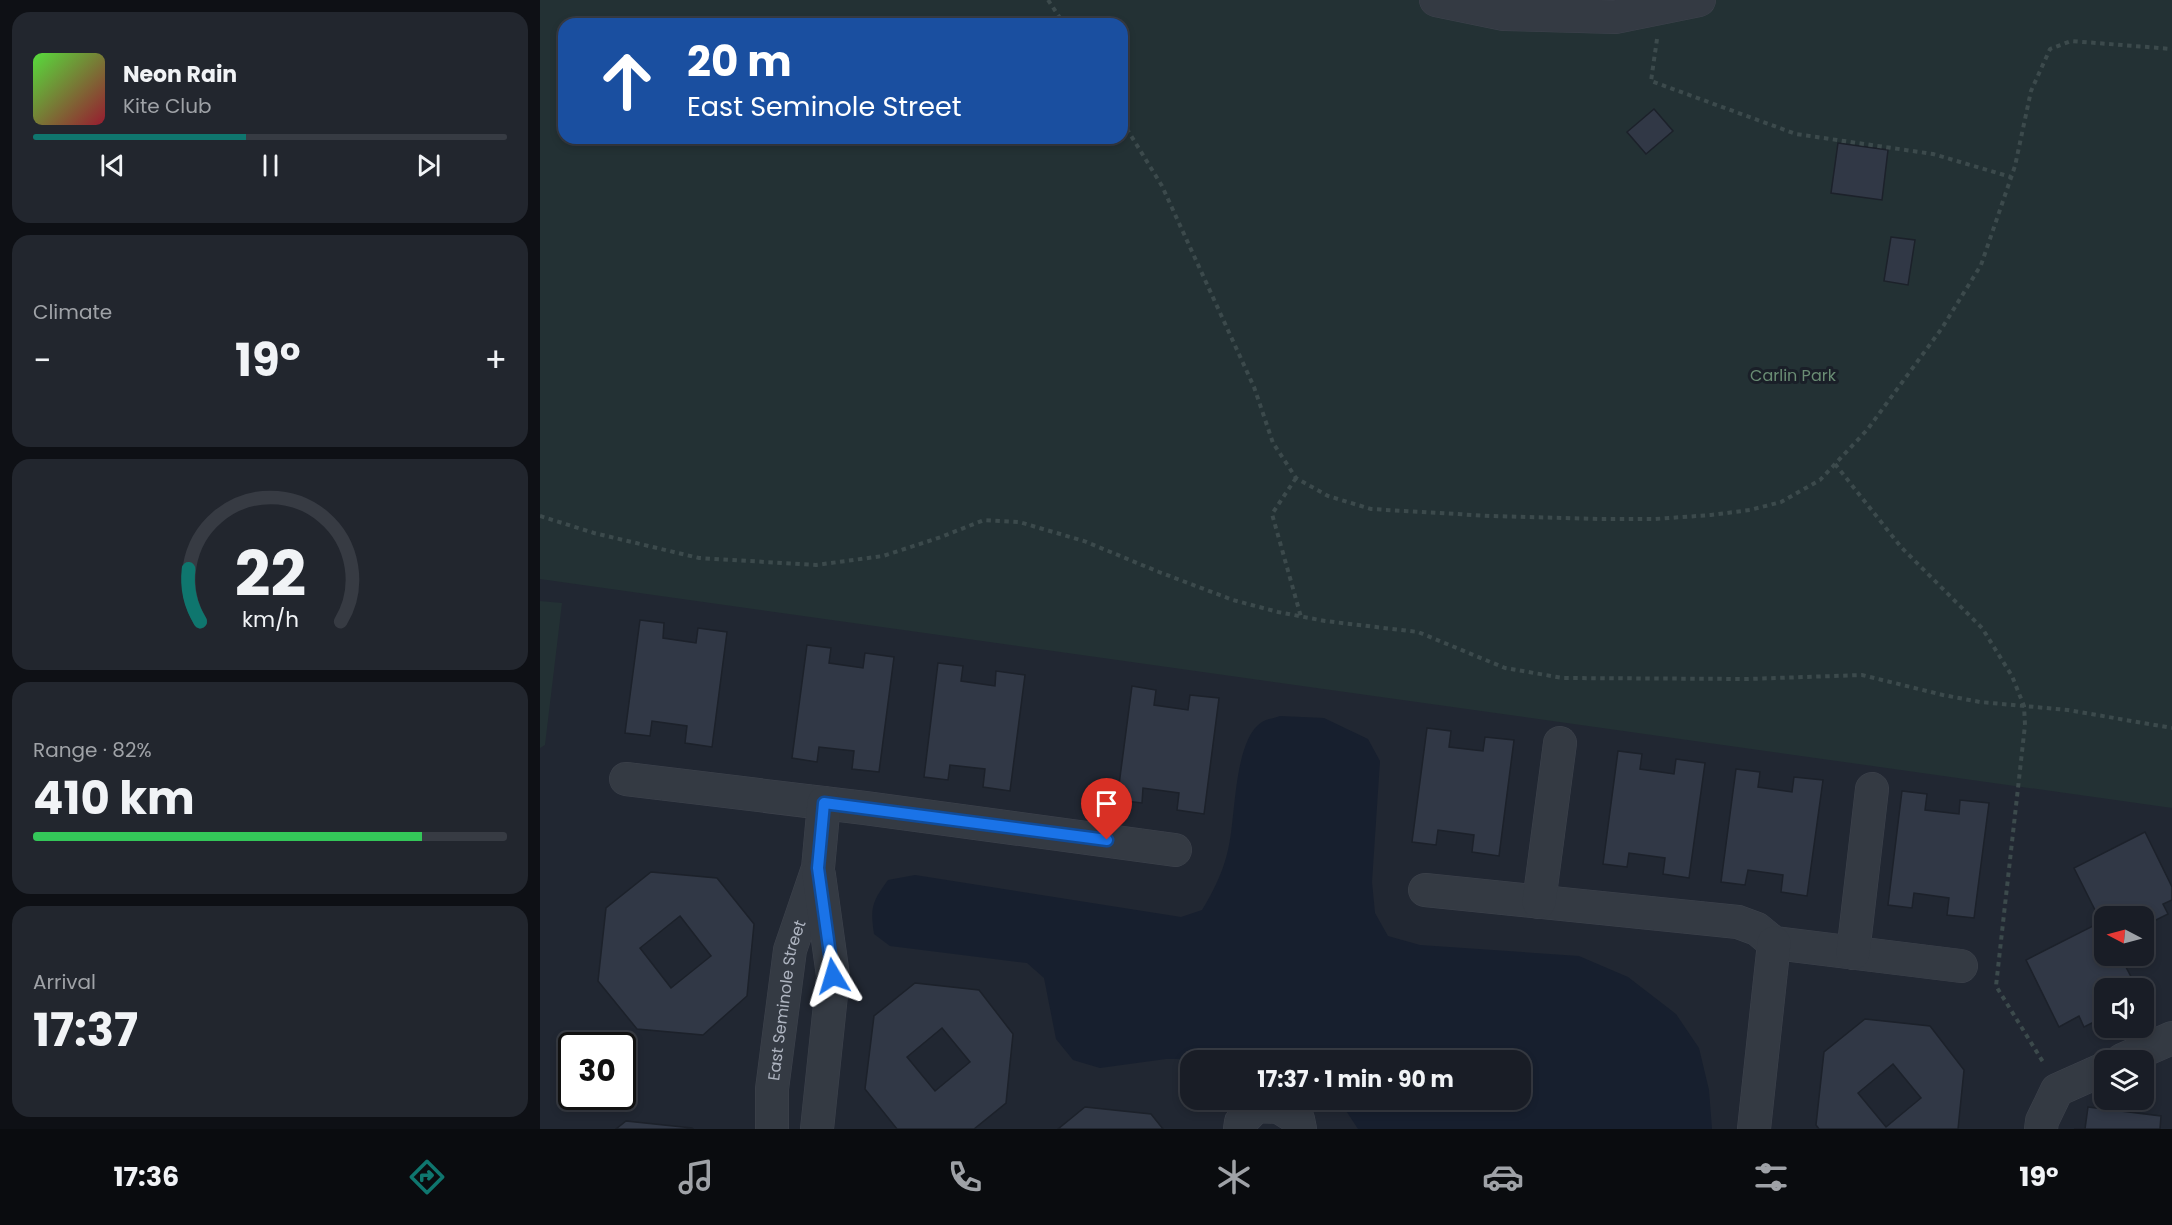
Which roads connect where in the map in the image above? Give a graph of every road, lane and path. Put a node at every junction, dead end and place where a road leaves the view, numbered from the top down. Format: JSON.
{"nodes":[{"id":1,"x":1048,"y":0,"type":"edge"},
{"id":2,"x":1436,"y":0,"type":"edge"},
{"id":3,"x":1699,"y":0,"type":"edge"},
{"id":4,"x":1662,"y":7,"type":"junction"},
{"id":5,"x":1060,"y":18,"type":"edge"},
{"id":6,"x":2172,"y":49,"type":"edge"},
{"id":7,"x":1128,"y":131,"type":"edge"},
{"id":8,"x":2011,"y":177,"type":"junction"},
{"id":9,"x":1835,"y":464,"type":"junction"},
{"id":10,"x":1296,"y":478,"type":"junction"},
{"id":11,"x":540,"y":516,"type":"edge"},
{"id":12,"x":1301,"y":617,"type":"junction"},
{"id":13,"x":2024,"y":706,"type":"junction"},
{"id":14,"x":2172,"y":728,"type":"edge"},
{"id":15,"x":1560,"y":743,"type":"dead end"},
{"id":16,"x":626,"y":779,"type":"dead end"},
{"id":17,"x":1872,"y":789,"type":"dead end"},
{"id":18,"x":824,"y":803,"type":"junction"},
{"id":19,"x":1175,"y":850,"type":"dead end"},
{"id":20,"x":818,"y":868,"type":"junction"},
{"id":21,"x":1425,"y":890,"type":"dead end"},
{"id":22,"x":1539,"y":902,"type":"junction"},
{"id":23,"x":1774,"y":943,"type":"junction"},
{"id":24,"x":1853,"y":953,"type":"junction"},
{"id":25,"x":1961,"y":966,"type":"dead end"},
{"id":26,"x":2172,"y":1038,"type":"edge"},
{"id":27,"x":2145,"y":1050,"type":"edge"},
{"id":28,"x":2094,"y":1074,"type":"edge"},
{"id":29,"x":2060,"y":1089,"type":"junction"},
{"id":30,"x":772,"y":1129,"type":"edge"},
{"id":31,"x":817,"y":1129,"type":"edge"},
{"id":32,"x":1240,"y":1129,"type":"edge"},
{"id":33,"x":1300,"y":1129,"type":"edge"},
{"id":34,"x":1754,"y":1129,"type":"edge"},
{"id":35,"x":2041,"y":1129,"type":"edge"}],
"edges":[{"from":1,"to":5,"type":"path"},
{"from":2,"to":4,"type":"street"},
{"from":3,"to":4,"type":"street"},
{"from":4,"to":8,"type":"path"},
{"from":6,"to":8,"type":"path"},
{"from":7,"to":10,"type":"path"},
{"from":8,"to":9,"type":"path"},
{"from":9,"to":10,"type":"path"},
{"from":9,"to":13,"type":"path"},
{"from":10,"to":12,"type":"path"},
{"from":11,"to":12,"type":"path"},
{"from":12,"to":13,"type":"path"},
{"from":13,"to":14,"type":"path"},
{"from":13,"to":29,"type":"path"},
{"from":15,"to":22,"type":"street"},
{"from":16,"to":18,"type":"street"},
{"from":17,"to":24,"type":"street"},
{"from":18,"to":19,"type":"street"},
{"from":18,"to":20,"type":"street","name":"East Seminole Street"},
{"from":20,"to":30,"type":"street","name":"East Seminole Street"},
{"from":20,"to":31,"type":"street"},
{"from":21,"to":22,"type":"street"},
{"from":22,"to":23,"type":"street"},
{"from":23,"to":24,"type":"street"},
{"from":23,"to":34,"type":"street"},
{"from":24,"to":25,"type":"street"},
{"from":26,"to":27,"type":"street"},
{"from":28,"to":29,"type":"street"},
{"from":29,"to":35,"type":"street"},
{"from":32,"to":33,"type":"street"}]}
